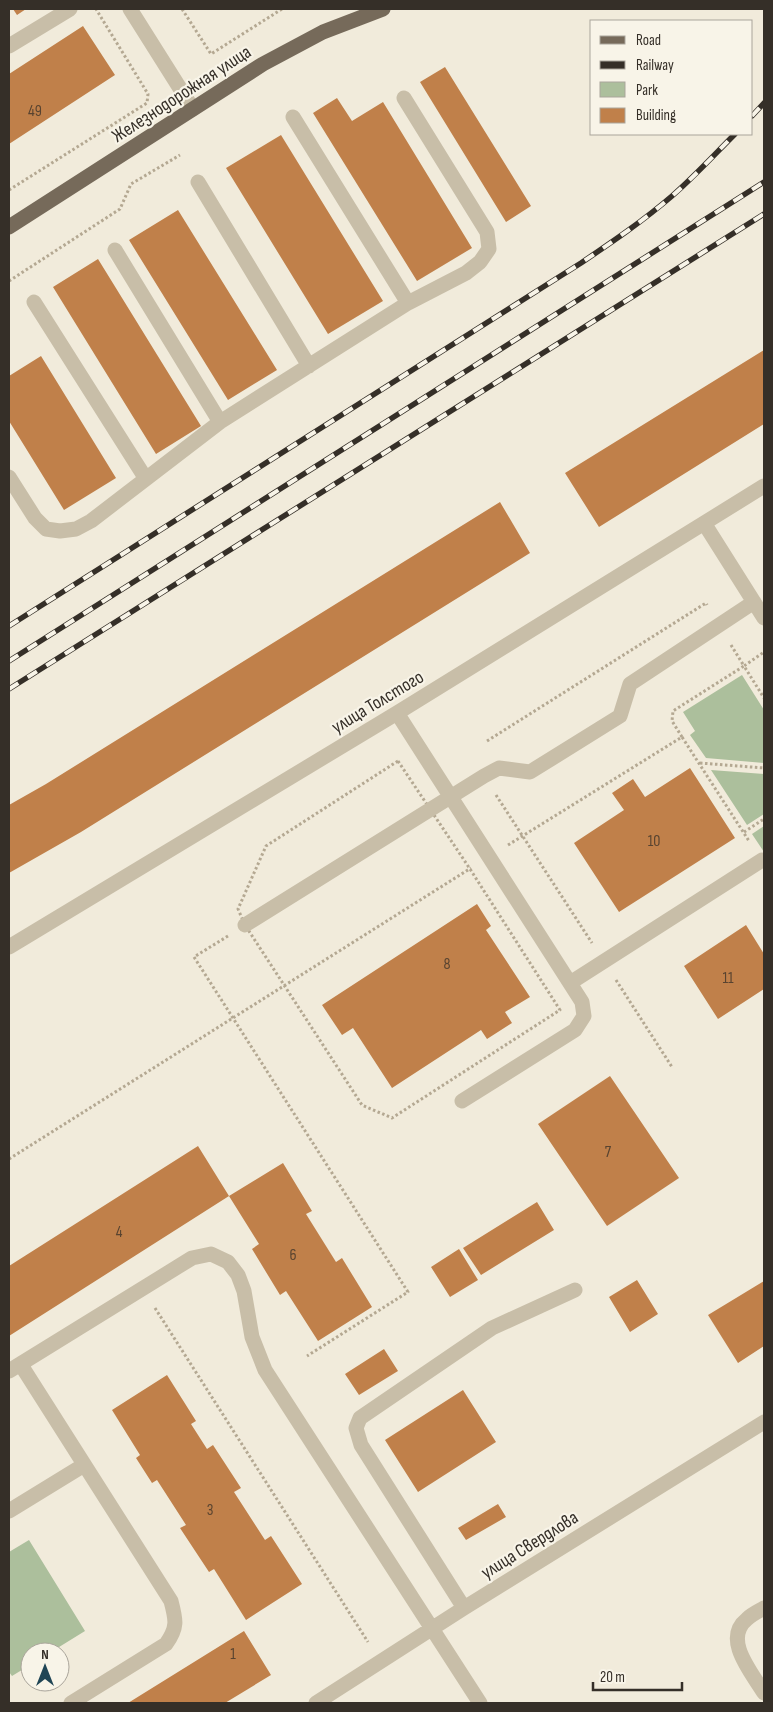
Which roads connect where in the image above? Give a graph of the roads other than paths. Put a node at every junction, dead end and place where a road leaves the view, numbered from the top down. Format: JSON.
{"nodes":[{"id":1,"x":70,"y":9,"type":"edge"},
{"id":2,"x":130,"y":9,"type":"edge"},
{"id":3,"x":384,"y":9,"type":"edge"},
{"id":4,"x":9,"y":46,"type":"edge"},
{"id":5,"x":404,"y":98,"type":"dead end"},
{"id":6,"x":193,"y":109,"type":"junction"},
{"id":7,"x":294,"y":117,"type":"dead end"},
{"id":8,"x":198,"y":182,"type":"dead end"},
{"id":9,"x":9,"y":227,"type":"edge"},
{"id":10,"x":115,"y":250,"type":"dead end"},
{"id":11,"x":34,"y":302,"type":"dead end"},
{"id":12,"x":408,"y":303,"type":"junction"},
{"id":13,"x":309,"y":366,"type":"junction"},
{"id":14,"x":220,"y":422,"type":"junction"},
{"id":15,"x":146,"y":479,"type":"junction"},
{"id":16,"x":764,"y":486,"type":"edge"},
{"id":17,"x":11,"y":488,"type":"edge"},
{"id":18,"x":704,"y":523,"type":"junction"},
{"id":19,"x":754,"y":602,"type":"junction"},
{"id":20,"x":764,"y":618,"type":"edge"},
{"id":21,"x":396,"y":713,"type":"junction"},
{"id":22,"x":449,"y":797,"type":"junction"},
{"id":23,"x":762,"y":860,"type":"road end"},
{"id":24,"x":242,"y":928,"type":"road end"},
{"id":25,"x":9,"y":947,"type":"edge"},
{"id":26,"x":570,"y":983,"type":"junction"},
{"id":27,"x":462,"y":1101,"type":"dead end"},
{"id":28,"x":575,"y":1290,"type":"dead end"},
{"id":29,"x":15,"y":1368,"type":"edge"},
{"id":30,"x":764,"y":1422,"type":"edge"},
{"id":31,"x":84,"y":1465,"type":"junction"},
{"id":32,"x":9,"y":1511,"type":"edge"},
{"id":33,"x":464,"y":1608,"type":"junction"},
{"id":34,"x":764,"y":1608,"type":"edge"},
{"id":35,"x":433,"y":1628,"type":"junction"},
{"id":36,"x":764,"y":1693,"type":"edge"},
{"id":37,"x":71,"y":1703,"type":"edge"},
{"id":38,"x":316,"y":1703,"type":"edge"},
{"id":39,"x":480,"y":1703,"type":"edge"}],
"edges":[{"from":1,"to":4,"type":"street"},
{"from":2,"to":6,"type":"street"},
{"from":3,"to":6,"type":"main road","name":"Железнодорожная улица"},
{"from":5,"to":12,"type":"street"},
{"from":6,"to":9,"type":"main road","name":"Железнодорожная улица"},
{"from":7,"to":12,"type":"street"},
{"from":8,"to":13,"type":"street"},
{"from":10,"to":14,"type":"street"},
{"from":11,"to":15,"type":"street"},
{"from":12,"to":13,"type":"street"},
{"from":13,"to":14,"type":"street"},
{"from":14,"to":15,"type":"street"},
{"from":15,"to":17,"type":"street"},
{"from":16,"to":18,"type":"street","name":"улица Толстого"},
{"from":18,"to":19,"type":"street"},
{"from":18,"to":21,"type":"street","name":"улица Толстого"},
{"from":19,"to":20,"type":"street"},
{"from":19,"to":22,"type":"street"},
{"from":21,"to":22,"type":"street"},
{"from":21,"to":25,"type":"street","name":"улица Толстого"},
{"from":22,"to":24,"type":"street"},
{"from":22,"to":26,"type":"street"},
{"from":23,"to":26,"type":"street"},
{"from":26,"to":27,"type":"street"},
{"from":28,"to":33,"type":"street"},
{"from":29,"to":31,"type":"street"},
{"from":29,"to":35,"type":"street"},
{"from":30,"to":33,"type":"street","name":"улица Свердлова"},
{"from":31,"to":32,"type":"street"},
{"from":31,"to":37,"type":"street"},
{"from":33,"to":35,"type":"street","name":"улица Свердлова"},
{"from":34,"to":36,"type":"street"},
{"from":35,"to":38,"type":"street","name":"улица Свердлова"},
{"from":35,"to":39,"type":"street"}]}
